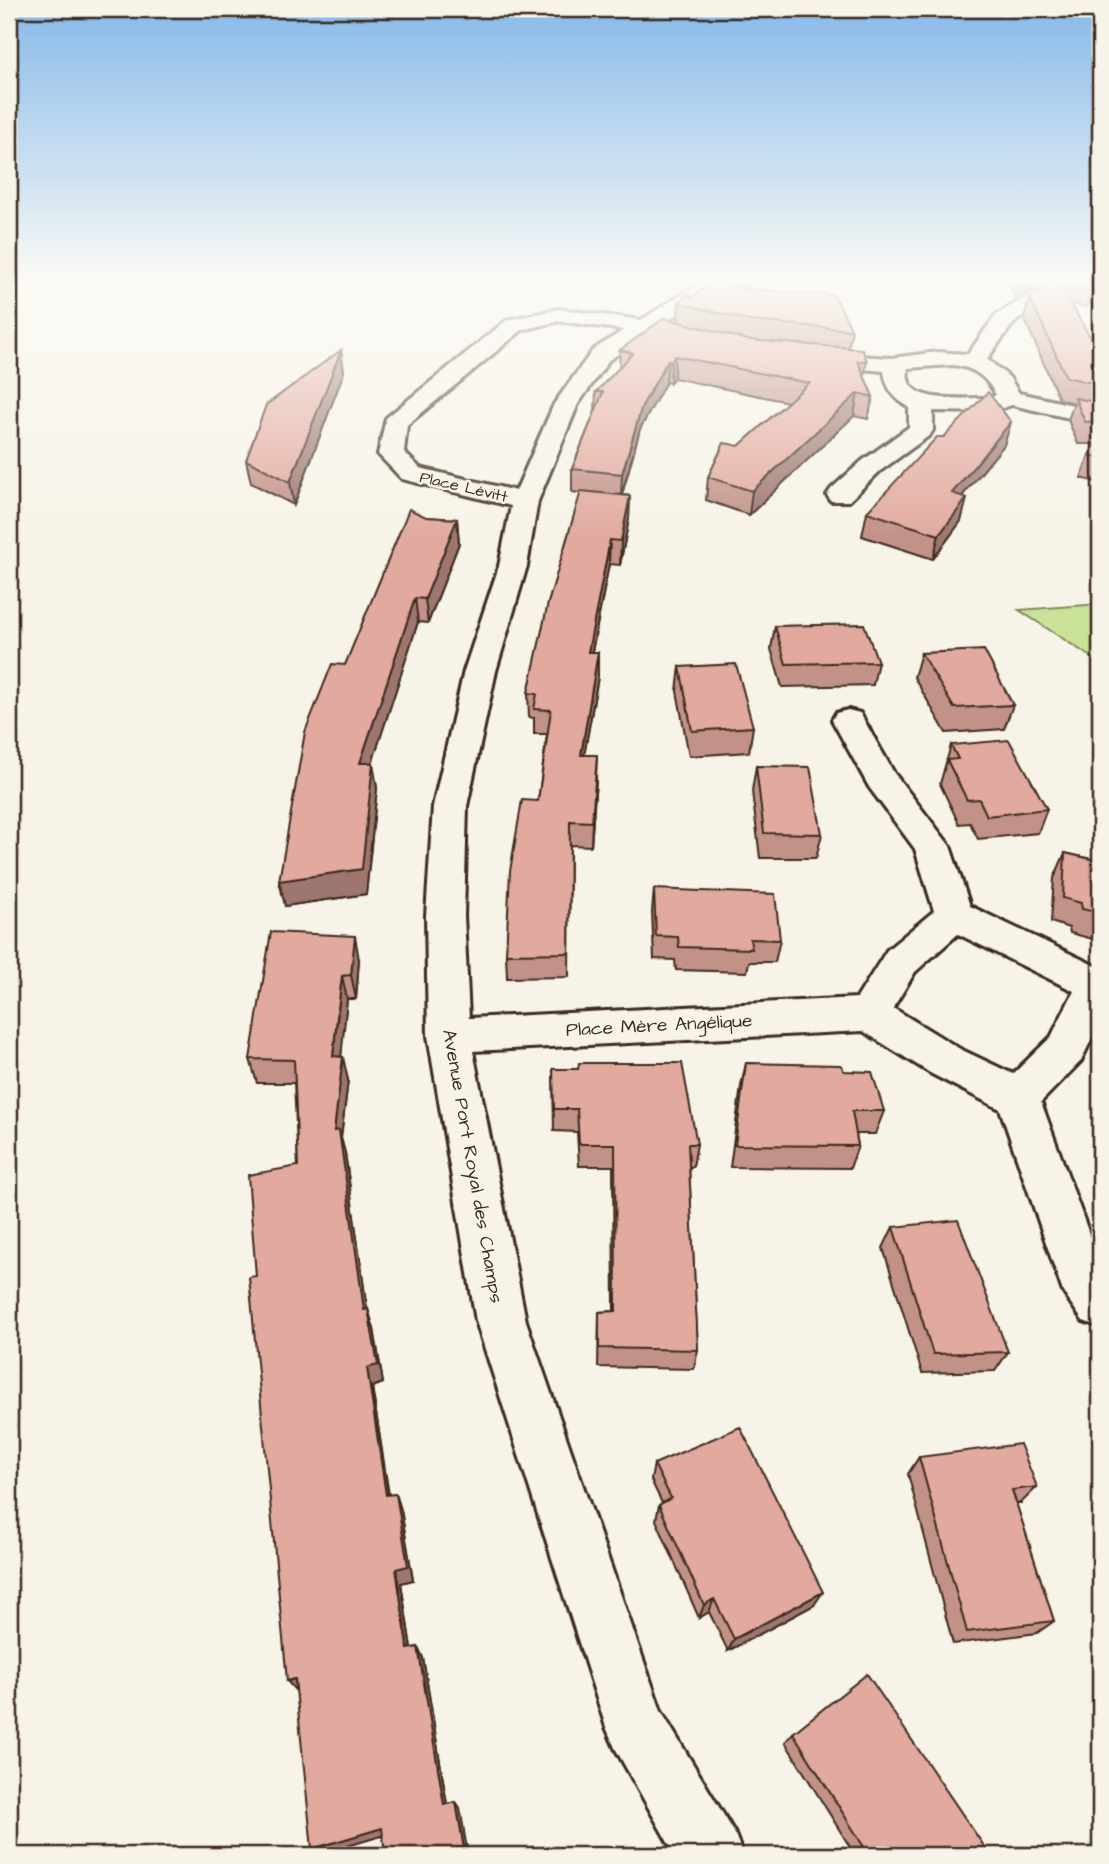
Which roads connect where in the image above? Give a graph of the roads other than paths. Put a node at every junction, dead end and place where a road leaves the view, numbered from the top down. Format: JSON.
{"nodes":[{"id":1,"x":467,"y":365,"type":"edge"},
{"id":2,"x":594,"y":365,"type":"edge"},
{"id":3,"x":895,"y":365,"type":"edge"},
{"id":4,"x":983,"y":365,"type":"edge"},
{"id":5,"x":1010,"y":398,"type":"junction"},
{"id":6,"x":920,"y":404,"type":"junction"},
{"id":7,"x":1100,"y":418,"type":"edge"},
{"id":8,"x":840,"y":495,"type":"dead end"},
{"id":9,"x":525,"y":501,"type":"junction"},
{"id":10,"x":848,"y":719,"type":"dead end"},
{"id":11,"x":954,"y":915,"type":"junction"},
{"id":12,"x":1099,"y":986,"type":"edge"},
{"id":13,"x":869,"y":1014,"type":"junction"},
{"id":14,"x":449,"y":1036,"type":"junction"},
{"id":15,"x":1018,"y":1097,"type":"junction"},
{"id":16,"x":1100,"y":1304,"type":"edge"},
{"id":17,"x":711,"y":1855,"type":"edge"}],
"edges":[{"from":1,"to":9,"type":"street","name":"Place Lévitt"},
{"from":2,"to":9,"type":"street","name":"Avenue Port Royal des Champs"},
{"from":3,"to":6,"type":"street"},
{"from":4,"to":5,"type":"street"},
{"from":5,"to":6,"type":"street"},
{"from":5,"to":7,"type":"street"},
{"from":6,"to":8,"type":"street"},
{"from":9,"to":14,"type":"street","name":"Avenue Port Royal des Champs"},
{"from":10,"to":11,"type":"street"},
{"from":11,"to":12,"type":"street"},
{"from":11,"to":13,"type":"street"},
{"from":12,"to":15,"type":"street"},
{"from":13,"to":14,"type":"street","name":"Place Mère Angélique"},
{"from":13,"to":15,"type":"street"},
{"from":14,"to":17,"type":"street","name":"Avenue Port Royal des Champs"},
{"from":15,"to":16,"type":"street"}]}
